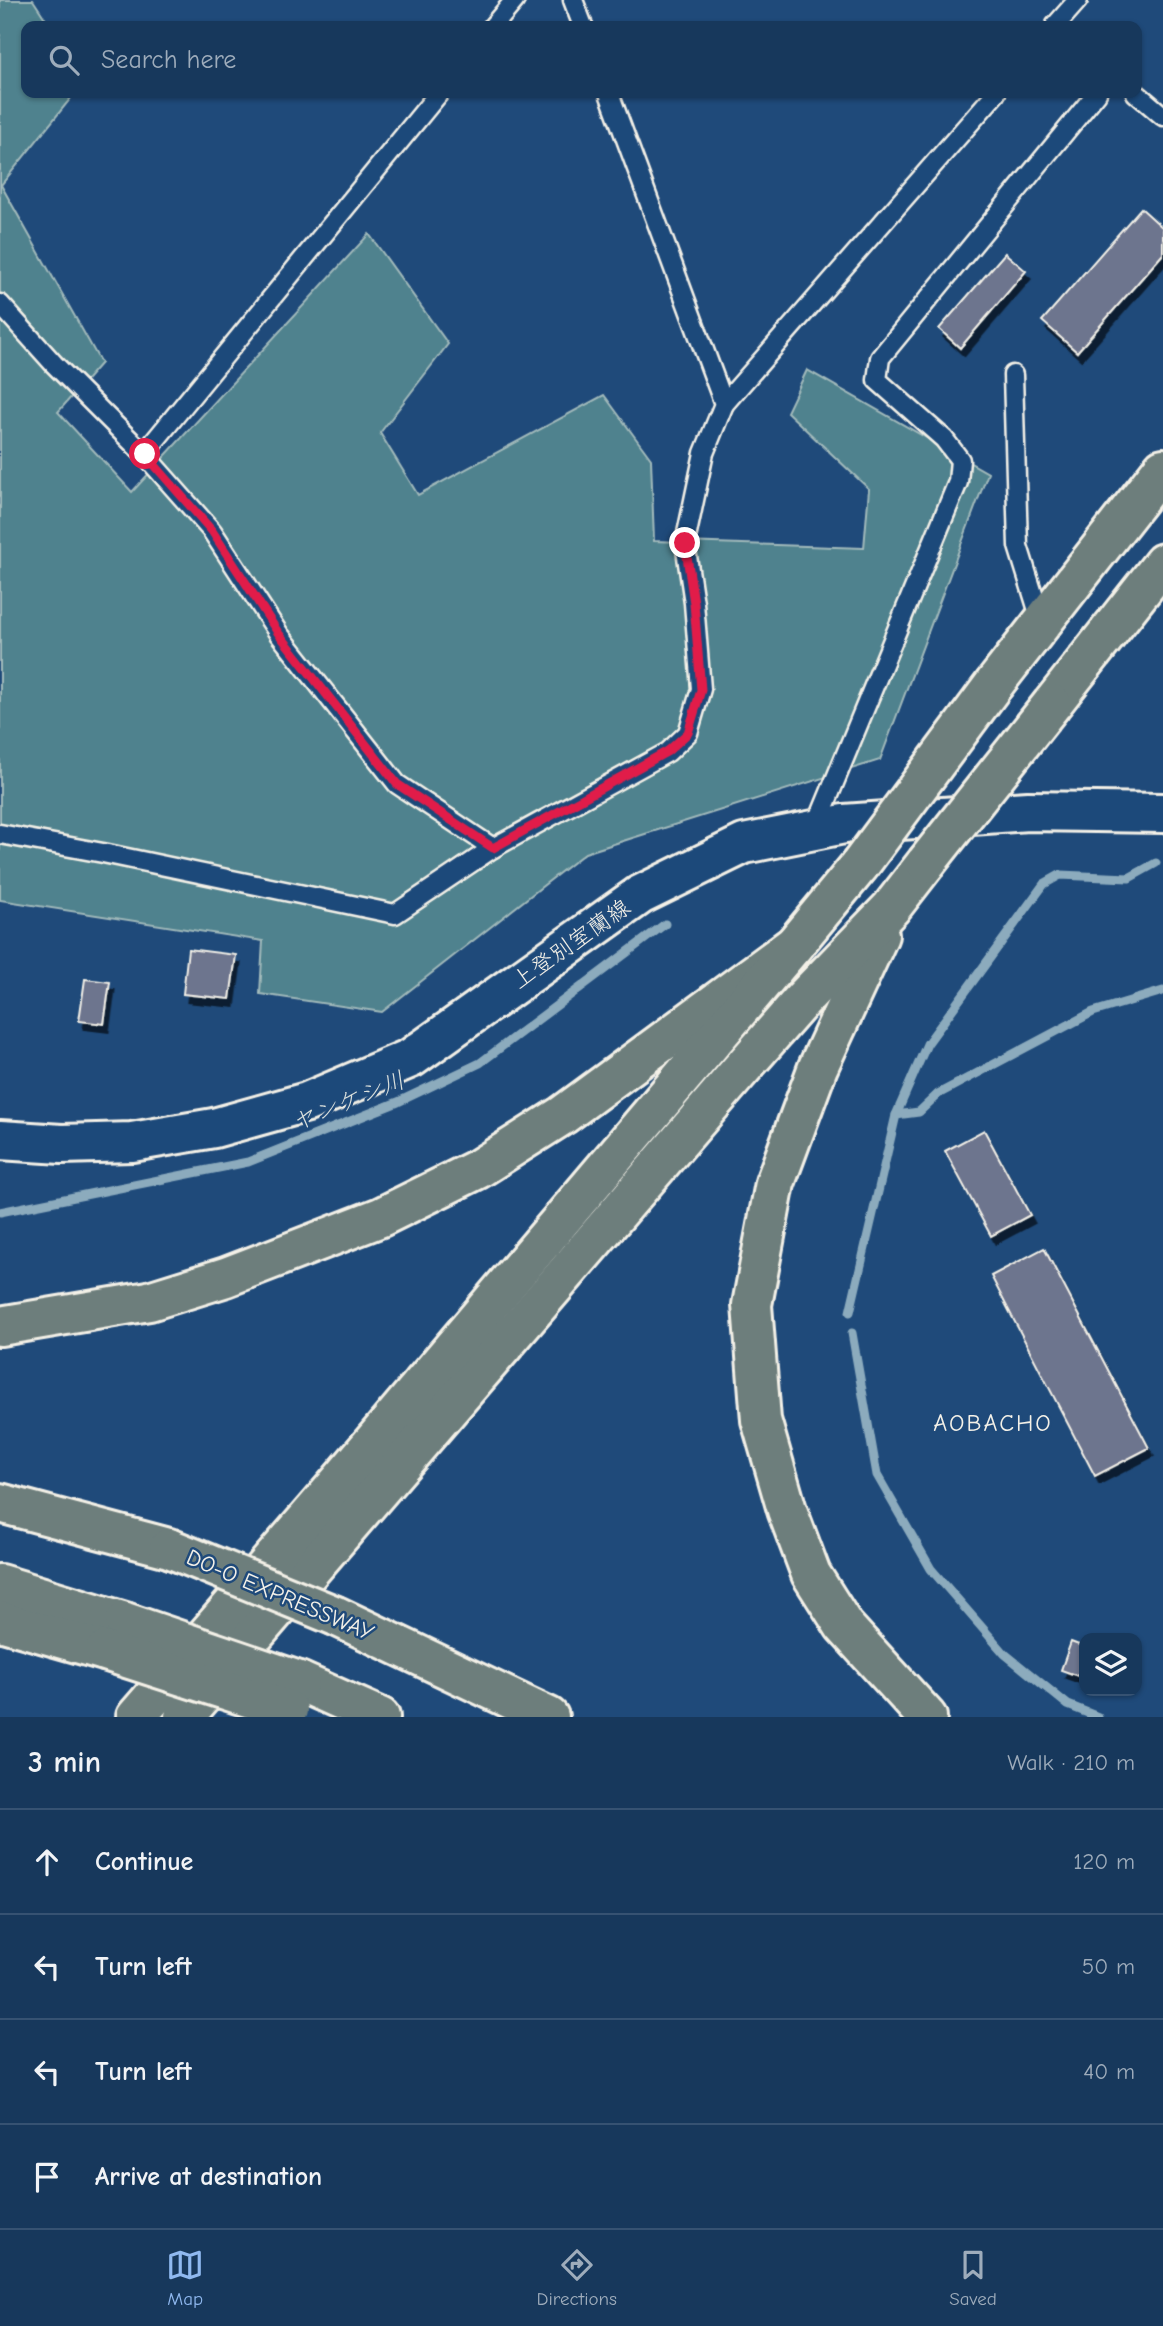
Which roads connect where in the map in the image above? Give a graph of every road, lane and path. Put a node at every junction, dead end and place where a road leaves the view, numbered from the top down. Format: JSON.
{"nodes":[{"id":1,"x":515,"y":0,"type":"edge"},
{"id":2,"x":573,"y":0,"type":"edge"},
{"id":3,"x":1077,"y":0,"type":"edge"},
{"id":4,"x":497,"y":21,"type":"edge"},
{"id":5,"x":581,"y":21,"type":"edge"},
{"id":6,"x":1059,"y":21,"type":"edge"},
{"id":7,"x":435,"y":98,"type":"edge"},
{"id":8,"x":611,"y":98,"type":"edge"},
{"id":9,"x":992,"y":98,"type":"edge"},
{"id":10,"x":1093,"y":98,"type":"edge"},
{"id":11,"x":1142,"y":98,"type":"edge"},
{"id":12,"x":1163,"y":116,"type":"edge"},
{"id":13,"x":0,"y":304,"type":"edge"},
{"id":14,"x":1013,"y":375,"type":"dead end"},
{"id":15,"x":724,"y":404,"type":"junction"},
{"id":16,"x":145,"y":454,"type":"junction"},
{"id":17,"x":1163,"y":468,"type":"edge"},
{"id":18,"x":1163,"y":562,"type":"edge"},
{"id":19,"x":1042,"y":623,"type":"junction"},
{"id":20,"x":1163,"y":813,"type":"edge"},
{"id":21,"x":815,"y":830,"type":"junction"},
{"id":22,"x":0,"y":834,"type":"edge"},
{"id":23,"x":493,"y":848,"type":"junction"},
{"id":24,"x":891,"y":908,"type":"junction"},
{"id":25,"x":794,"y":946,"type":"junction"},
{"id":26,"x":0,"y":1140,"type":"edge"},
{"id":27,"x":0,"y":1326,"type":"edge"},
{"id":28,"x":0,"y":1503,"type":"edge"},
{"id":29,"x":0,"y":1584,"type":"edge"},
{"id":30,"x":0,"y":1621,"type":"edge"},
{"id":31,"x":115,"y":1637,"type":"junction"},
{"id":32,"x":298,"y":1703,"type":"edge"},
{"id":33,"x":136,"y":1717,"type":"edge"},
{"id":34,"x":184,"y":1717,"type":"edge"},
{"id":35,"x":380,"y":1717,"type":"edge"},
{"id":36,"x":548,"y":1717,"type":"edge"},
{"id":37,"x":927,"y":1717,"type":"edge"}],
"edges":[{"from":1,"to":4,"type":"lane"},
{"from":2,"to":5,"type":"lane"},
{"from":3,"to":6,"type":"lane"},
{"from":7,"to":16,"type":"lane"},
{"from":8,"to":15,"type":"lane"},
{"from":9,"to":15,"type":"lane"},
{"from":10,"to":21,"type":"lane"},
{"from":11,"to":12,"type":"lane"},
{"from":13,"to":16,"type":"lane"},
{"from":14,"to":19,"type":"lane"},
{"from":15,"to":23,"type":"lane"},
{"from":16,"to":23,"type":"lane"},
{"from":17,"to":19,"type":"highway"},
{"from":18,"to":24,"type":"highway","bridge":true},
{"from":19,"to":25,"type":"highway","bridge":true},
{"from":20,"to":21,"type":"main road","name":"上登別室蘭線"},
{"from":21,"to":26,"type":"main road","name":"上登別室蘭線"},
{"from":22,"to":23,"type":"lane"},
{"from":24,"to":34,"type":"highway"},
{"from":24,"to":37,"type":"highway"},
{"from":25,"to":27,"type":"highway"},
{"from":25,"to":33,"type":"highway"},
{"from":28,"to":36,"type":"highway","name":"DO-O EXPRESSWAY","bridge":true},
{"from":29,"to":31,"type":"highway"},
{"from":30,"to":31,"type":"highway"},
{"from":31,"to":32,"type":"highway","bridge":true},
{"from":32,"to":35,"type":"highway"}]}
